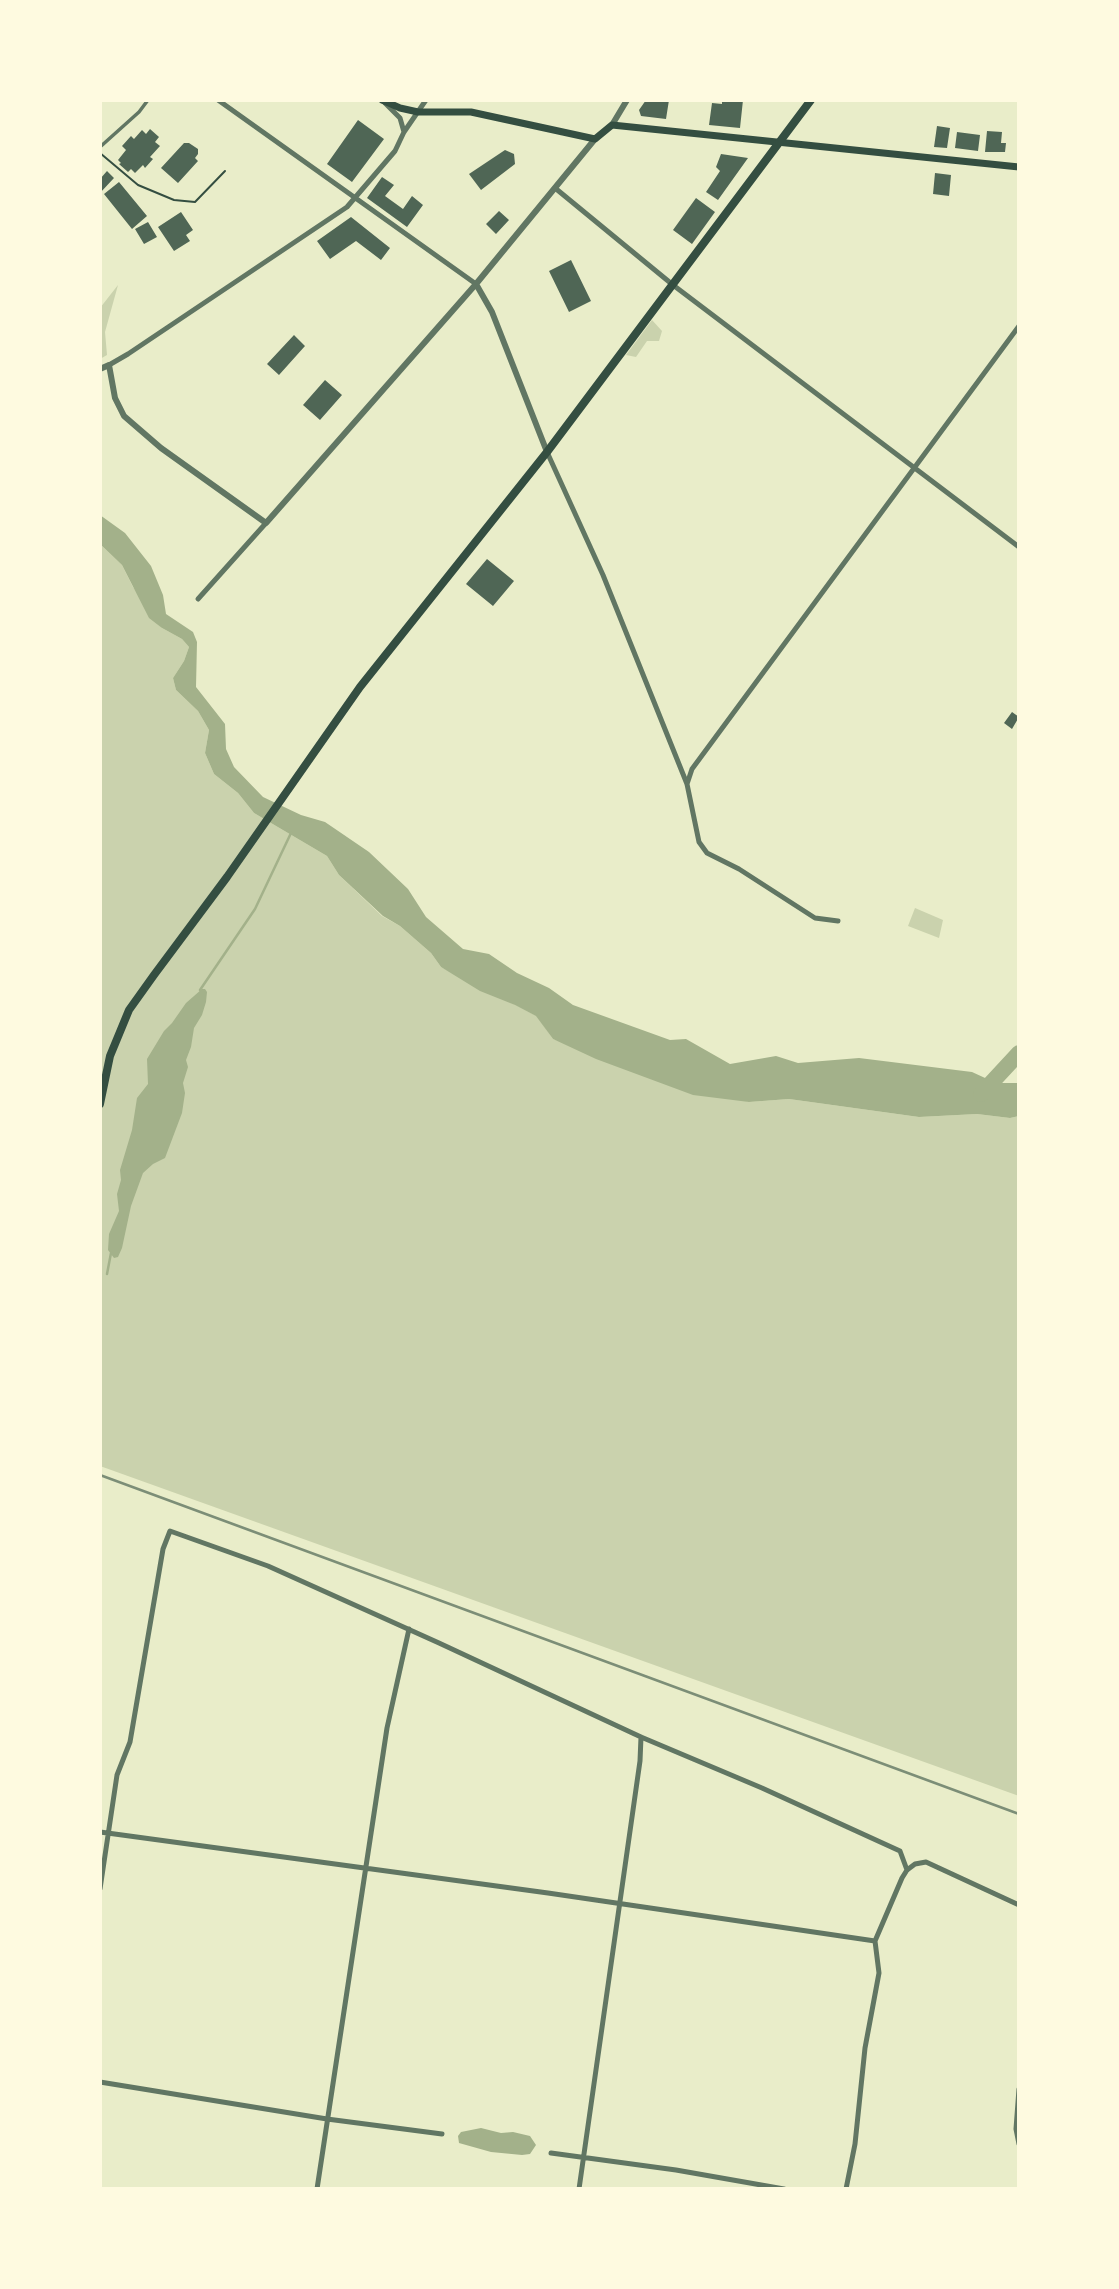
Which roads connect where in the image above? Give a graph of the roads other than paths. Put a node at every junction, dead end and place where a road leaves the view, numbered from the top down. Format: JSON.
{"nodes":[{"id":1,"x":148,"y":100,"type":"edge"},
{"id":2,"x":218,"y":100,"type":"edge"},
{"id":3,"x":381,"y":100,"type":"edge"},
{"id":4,"x":426,"y":100,"type":"edge"},
{"id":5,"x":627,"y":100,"type":"edge"},
{"id":6,"x":811,"y":100,"type":"edge"},
{"id":7,"x":418,"y":112,"type":"junction"},
{"id":8,"x":612,"y":125,"type":"junction"},
{"id":9,"x":404,"y":132,"type":"junction"},
{"id":10,"x":596,"y":139,"type":"junction"},
{"id":11,"x":779,"y":142,"type":"junction"},
{"id":12,"x":100,"y":147,"type":"edge"},
{"id":13,"x":1019,"y":167,"type":"edge"},
{"id":14,"x":555,"y":188,"type":"junction"},
{"id":15,"x":355,"y":199,"type":"junction"},
{"id":16,"x":476,"y":284,"type":"junction"},
{"id":17,"x":673,"y":285,"type":"junction"},
{"id":18,"x":1019,"y":326,"type":"edge"},
{"id":19,"x":109,"y":365,"type":"junction"},
{"id":20,"x":100,"y":369,"type":"edge"},
{"id":21,"x":547,"y":452,"type":"junction"},
{"id":22,"x":914,"y":467,"type":"junction"},
{"id":23,"x":266,"y":523,"type":"junction"},
{"id":24,"x":1019,"y":547,"type":"edge"},
{"id":25,"x":198,"y":599,"type":"dead end"},
{"id":26,"x":687,"y":784,"type":"junction"},
{"id":27,"x":838,"y":921,"type":"dead end"},
{"id":28,"x":100,"y":1104,"type":"edge"},
{"id":29,"x":409,"y":1629,"type":"junction"},
{"id":30,"x":641,"y":1737,"type":"junction"},
{"id":31,"x":103,"y":1832,"type":"edge"},
{"id":32,"x":366,"y":1868,"type":"junction"},
{"id":33,"x":907,"y":1870,"type":"junction"},
{"id":34,"x":100,"y":1889,"type":"edge"},
{"id":35,"x":620,"y":1905,"type":"junction"},
{"id":36,"x":1019,"y":1905,"type":"edge"},
{"id":37,"x":875,"y":1941,"type":"junction"},
{"id":38,"x":100,"y":2082,"type":"edge"},
{"id":39,"x":1019,"y":2089,"type":"edge"},
{"id":40,"x":327,"y":2119,"type":"junction"},
{"id":41,"x":442,"y":2134,"type":"dead end"},
{"id":42,"x":1019,"y":2144,"type":"edge"},
{"id":43,"x":551,"y":2153,"type":"dead end"},
{"id":44,"x":583,"y":2157,"type":"junction"},
{"id":45,"x":317,"y":2189,"type":"edge"},
{"id":46,"x":579,"y":2189,"type":"edge"},
{"id":47,"x":784,"y":2189,"type":"edge"},
{"id":48,"x":846,"y":2189,"type":"edge"}],
"edges":[{"from":1,"to":12,"type":"street"},
{"from":2,"to":15,"type":"street"},
{"from":3,"to":7,"type":"main road"},
{"from":3,"to":9,"type":"street"},
{"from":4,"to":7,"type":"street"},
{"from":5,"to":8,"type":"street"},
{"from":6,"to":11,"type":"main road"},
{"from":7,"to":9,"type":"street"},
{"from":7,"to":10,"type":"main road"},
{"from":8,"to":10,"type":"main road"},
{"from":8,"to":11,"type":"main road"},
{"from":9,"to":15,"type":"street"},
{"from":10,"to":14,"type":"street"},
{"from":11,"to":13,"type":"main road"},
{"from":11,"to":17,"type":"main road"},
{"from":14,"to":16,"type":"street"},
{"from":14,"to":17,"type":"street"},
{"from":15,"to":16,"type":"street"},
{"from":15,"to":19,"type":"street"},
{"from":16,"to":21,"type":"street"},
{"from":16,"to":23,"type":"street"},
{"from":17,"to":21,"type":"main road"},
{"from":17,"to":22,"type":"street"},
{"from":18,"to":22,"type":"street"},
{"from":19,"to":20,"type":"street"},
{"from":19,"to":23,"type":"street"},
{"from":21,"to":26,"type":"street"},
{"from":21,"to":28,"type":"main road"},
{"from":22,"to":24,"type":"street"},
{"from":22,"to":26,"type":"street"},
{"from":23,"to":25,"type":"street"},
{"from":26,"to":27,"type":"street"},
{"from":29,"to":30,"type":"street"},
{"from":29,"to":31,"type":"street"},
{"from":29,"to":32,"type":"street"},
{"from":30,"to":33,"type":"street"},
{"from":30,"to":35,"type":"street"},
{"from":31,"to":32,"type":"street"},
{"from":31,"to":34,"type":"street"},
{"from":32,"to":35,"type":"street"},
{"from":32,"to":40,"type":"street"},
{"from":33,"to":36,"type":"street"},
{"from":33,"to":37,"type":"street"},
{"from":35,"to":37,"type":"street"},
{"from":35,"to":44,"type":"street"},
{"from":37,"to":48,"type":"street"},
{"from":38,"to":40,"type":"street"},
{"from":39,"to":42,"type":"street"},
{"from":40,"to":41,"type":"street"},
{"from":40,"to":45,"type":"street"},
{"from":43,"to":44,"type":"street"},
{"from":44,"to":46,"type":"street"},
{"from":44,"to":47,"type":"street"}]}
